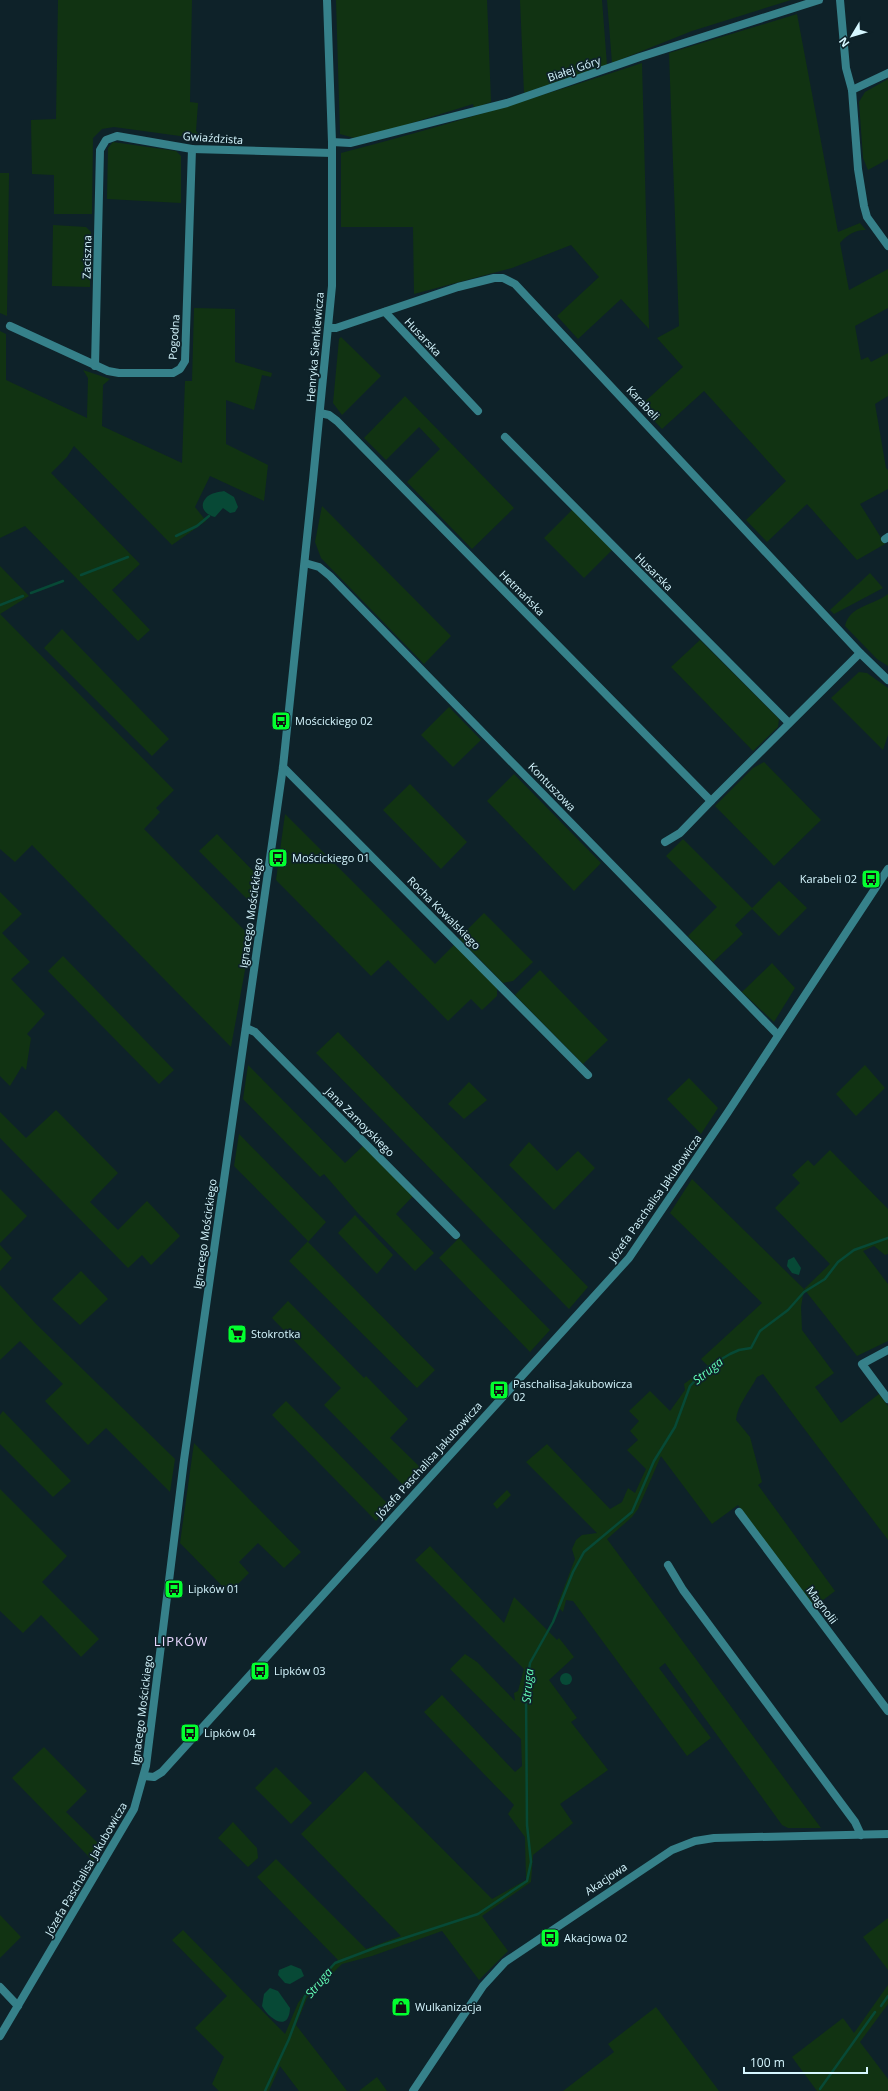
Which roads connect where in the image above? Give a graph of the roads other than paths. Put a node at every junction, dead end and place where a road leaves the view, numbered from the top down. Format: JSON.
{"nodes":[{"id":1,"x":327,"y":0,"type":"edge"},
{"id":2,"x":819,"y":0,"type":"edge"},
{"id":3,"x":840,"y":0,"type":"edge"},
{"id":4,"x":888,"y":72,"type":"edge"},
{"id":5,"x":852,"y":90,"type":"junction"},
{"id":6,"x":332,"y":142,"type":"junction"},
{"id":7,"x":192,"y":149,"type":"junction"},
{"id":8,"x":100,"y":150,"type":"joint"},
{"id":9,"x":332,"y":154,"type":"junction"},
{"id":10,"x":888,"y":246,"type":"edge"},
{"id":11,"x":385,"y":312,"type":"junction"},
{"id":12,"x":10,"y":326,"type":"dead end"},
{"id":13,"x":329,"y":328,"type":"junction"},
{"id":14,"x":95,"y":366,"type":"junction"},
{"id":15,"x":478,"y":411,"type":"dead end"},
{"id":16,"x":320,"y":414,"type":"junction"},
{"id":17,"x":504,"y":437,"type":"dead end"},
{"id":18,"x":305,"y":563,"type":"junction"},
{"id":19,"x":860,"y":653,"type":"junction"},
{"id":20,"x":888,"y":680,"type":"edge"},
{"id":21,"x":291,"y":694,"type":"joint"},
{"id":22,"x":788,"y":722,"type":"junction"},
{"id":23,"x":283,"y":767,"type":"junction"},
{"id":24,"x":711,"y":801,"type":"junction"},
{"id":25,"x":665,"y":842,"type":"dead end"},
{"id":26,"x":888,"y":869,"type":"edge"},
{"id":27,"x":246,"y":1028,"type":"junction"},
{"id":28,"x":778,"y":1035,"type":"junction"},
{"id":29,"x":588,"y":1075,"type":"dead end"},
{"id":30,"x":456,"y":1235,"type":"dead end"},
{"id":31,"x":888,"y":1350,"type":"edge"},
{"id":32,"x":888,"y":1399,"type":"edge"},
{"id":33,"x":739,"y":1512,"type":"dead end"},
{"id":34,"x":668,"y":1565,"type":"dead end"},
{"id":35,"x":888,"y":1711,"type":"edge"},
{"id":36,"x":144,"y":1776,"type":"junction"},
{"id":37,"x":861,"y":1834,"type":"junction"},
{"id":38,"x":888,"y":1834,"type":"edge"},
{"id":39,"x":0,"y":1987,"type":"edge"},
{"id":40,"x":18,"y":2006,"type":"junction"},
{"id":41,"x":0,"y":2036,"type":"edge"},
{"id":42,"x":413,"y":2091,"type":"edge"}],
"edges":[{"from":1,"to":6,"type":"street","name":"Henryka Sienkiewicza"},
{"from":2,"to":6,"type":"street","name":"Białej Góry"},
{"from":3,"to":5,"type":"street"},
{"from":4,"to":5,"type":"street"},
{"from":5,"to":10,"type":"street"},
{"from":6,"to":9,"type":"street","name":"Henryka Sienkiewicza"},
{"from":7,"to":8,"type":"street","name":"Gwiaździsta"},
{"from":7,"to":9,"type":"street","name":"Gwiaździsta"},
{"from":7,"to":14,"type":"street","name":"Pogodna"},
{"from":8,"to":14,"type":"street","name":"Zaciszna"},
{"from":9,"to":13,"type":"street","name":"Henryka Sienkiewicza"},
{"from":11,"to":13,"type":"street","name":"Karabeli"},
{"from":11,"to":15,"type":"street","name":"Husarska"},
{"from":11,"to":19,"type":"street","name":"Karabeli"},
{"from":12,"to":14,"type":"street","name":"Pogodna"},
{"from":13,"to":16,"type":"street","name":"Henryka Sienkiewicza"},
{"from":16,"to":18,"type":"street","name":"Henryka Sienkiewicza"},
{"from":16,"to":24,"type":"street","name":"Hetmańska"},
{"from":17,"to":22,"type":"street","name":"Husarska"},
{"from":18,"to":21,"type":"street","name":"Henryka Sienkiewicza"},
{"from":18,"to":28,"type":"street","name":"Kontuszowa"},
{"from":19,"to":20,"type":"street","name":"Karabeli"},
{"from":19,"to":22,"type":"street"},
{"from":21,"to":23,"type":"street","name":"Ignacego Mościckiego"},
{"from":22,"to":24,"type":"street"},
{"from":23,"to":27,"type":"street","name":"Ignacego Mościckiego"},
{"from":23,"to":29,"type":"street","name":"Rocha Kowalskiego"},
{"from":24,"to":25,"type":"street"},
{"from":26,"to":28,"type":"street","name":"Józefa Paschalisa Jakubowicza"},
{"from":27,"to":30,"type":"street","name":"Jana Zamoyskiego"},
{"from":27,"to":36,"type":"street","name":"Ignacego Mościckiego"},
{"from":28,"to":36,"type":"street","name":"Józefa Paschalisa Jakubowicza"},
{"from":31,"to":32,"type":"street"},
{"from":33,"to":35,"type":"street","name":"Magnolii"},
{"from":34,"to":37,"type":"street"},
{"from":36,"to":40,"type":"street","name":"Józefa Paschalisa Jakubowicza"},
{"from":37,"to":38,"type":"street","name":"Akacjowa"},
{"from":37,"to":42,"type":"street","name":"Akacjowa"},
{"from":39,"to":40,"type":"street"},
{"from":40,"to":41,"type":"street","name":"Józefa Paschalisa Jakubowicza"}]}
